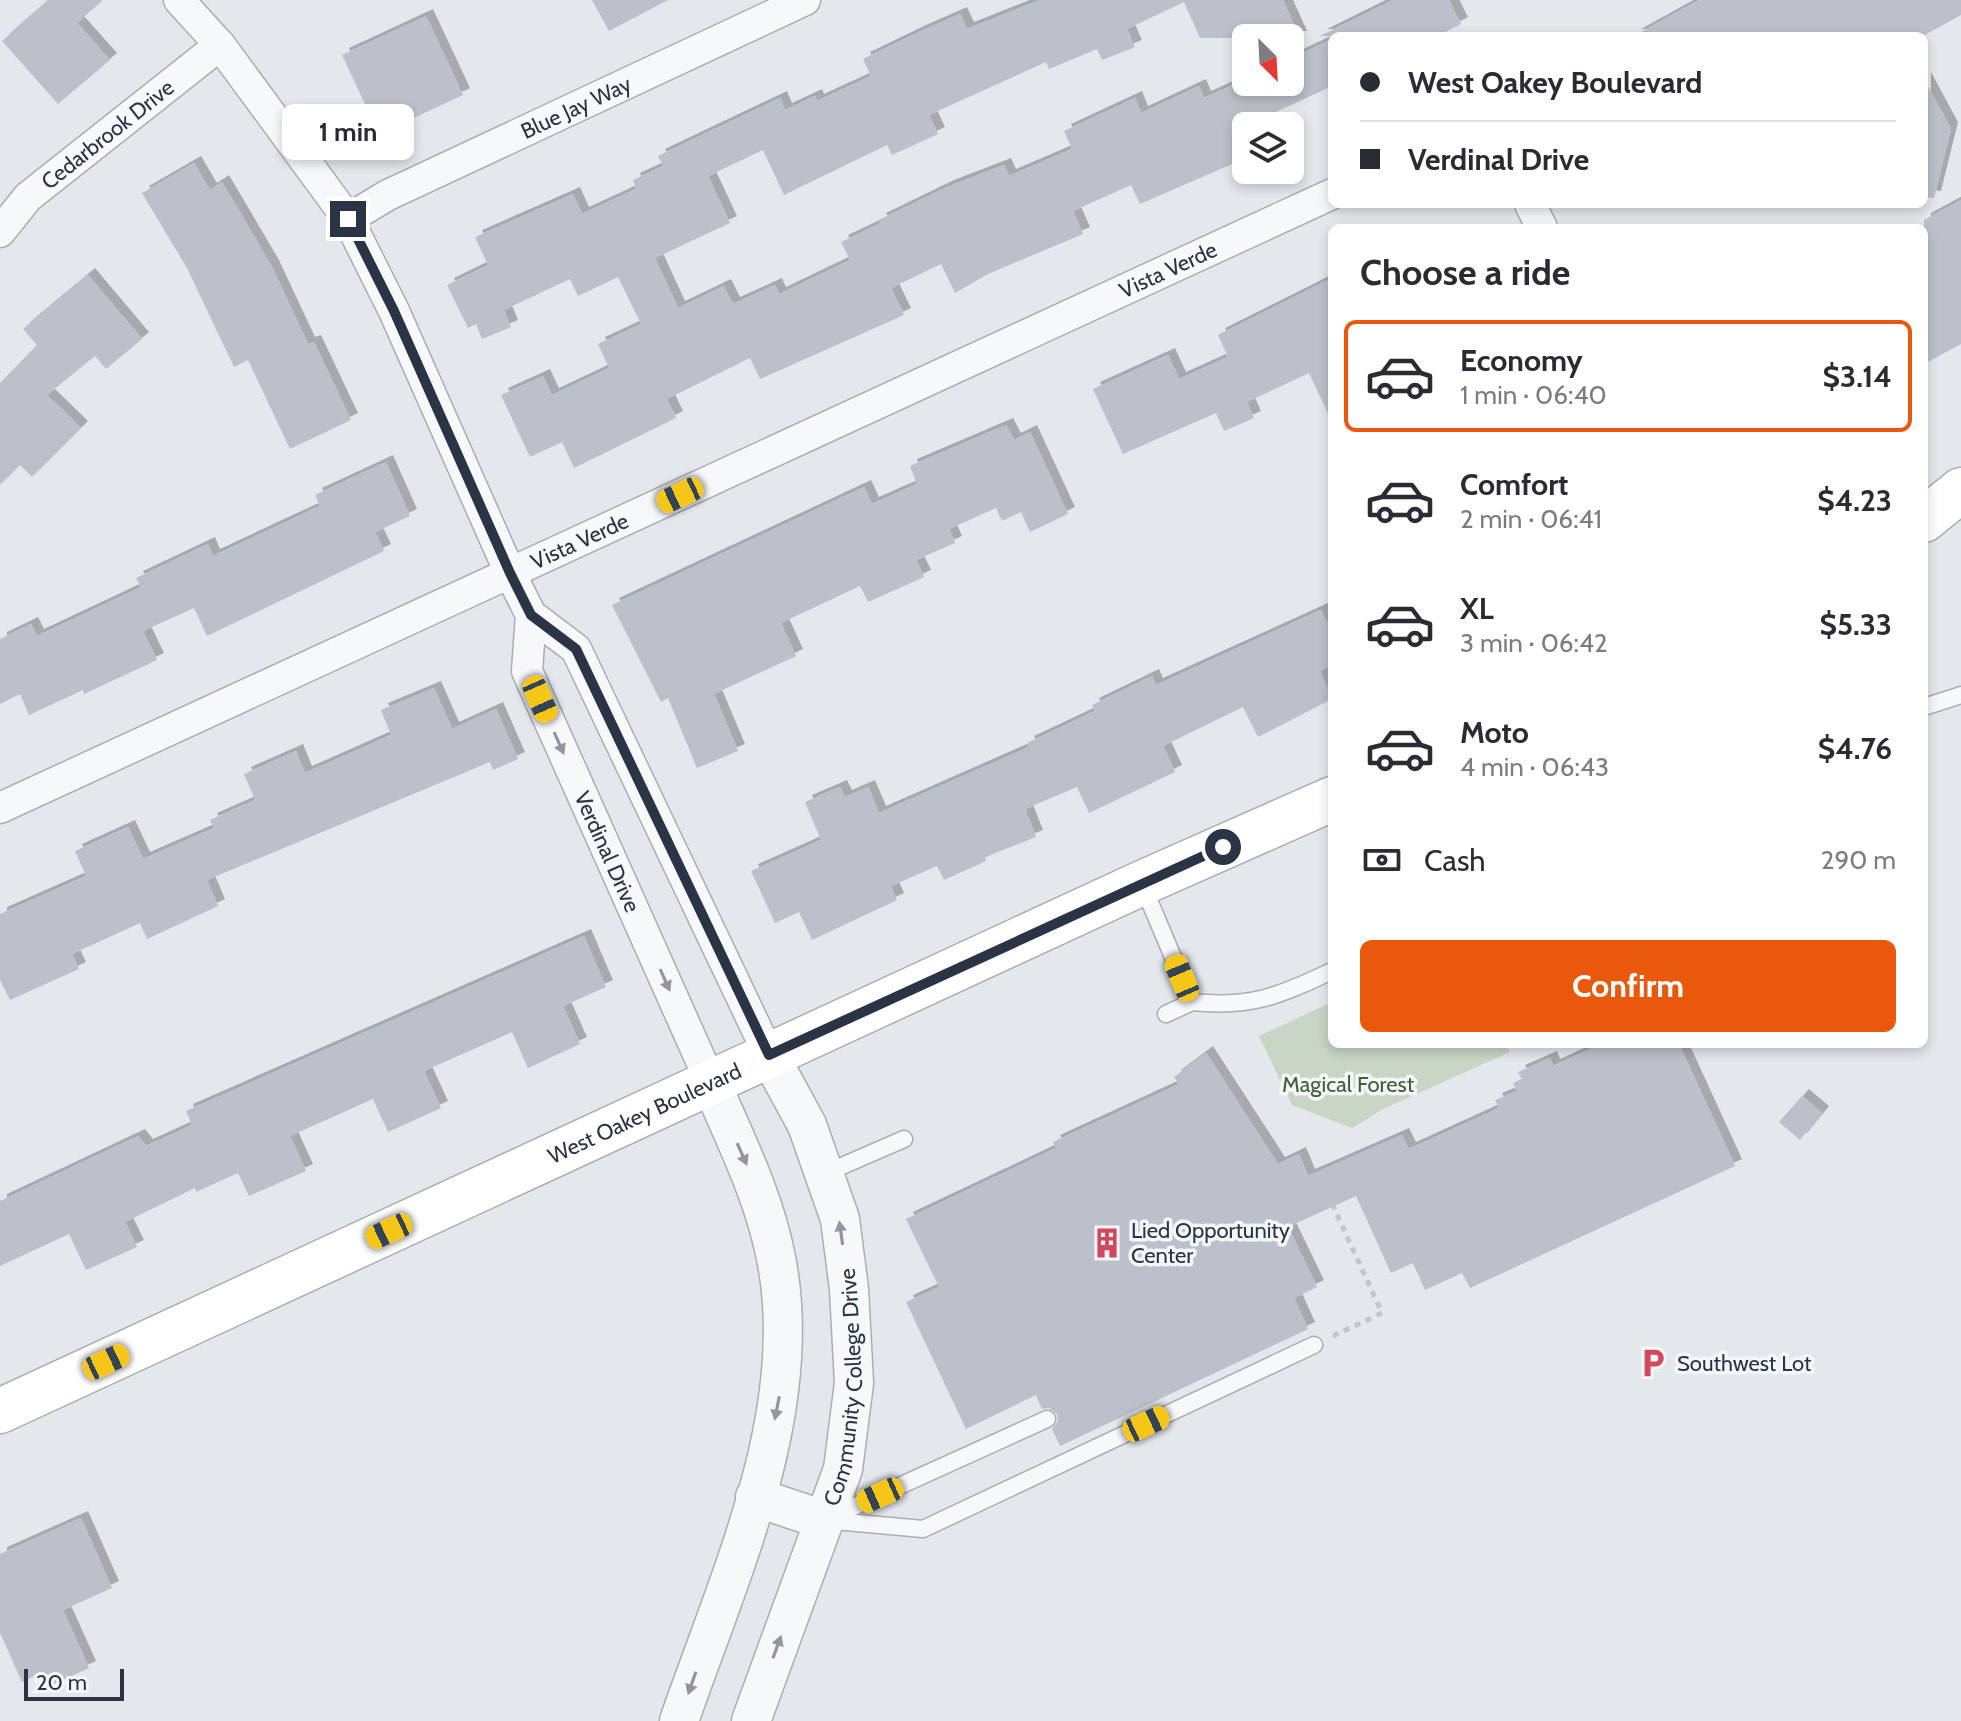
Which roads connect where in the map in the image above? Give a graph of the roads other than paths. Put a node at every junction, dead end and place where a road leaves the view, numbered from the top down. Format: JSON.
{"nodes":[{"id":1,"x":179,"y":0,"type":"edge"},
{"id":2,"x":805,"y":0,"type":"edge"},
{"id":3,"x":763,"y":8,"type":"edge"},
{"id":4,"x":220,"y":45,"type":"junction"},
{"id":5,"x":1328,"y":196,"type":"edge"},
{"id":6,"x":348,"y":219,"type":"junction"},
{"id":7,"x":0,"y":232,"type":"edge"},
{"id":8,"x":1961,"y":490,"type":"edge"},
{"id":9,"x":1928,"y":517,"type":"edge"},
{"id":10,"x":1961,"y":528,"type":"edge"},
{"id":11,"x":1928,"y":531,"type":"edge"},
{"id":12,"x":510,"y":573,"type":"junction"},
{"id":13,"x":531,"y":615,"type":"junction"},
{"id":14,"x":1961,"y":695,"type":"edge"},
{"id":15,"x":1928,"y":706,"type":"edge"},
{"id":16,"x":1328,"y":801,"type":"edge"},
{"id":17,"x":0,"y":808,"type":"edge"},
{"id":18,"x":1142,"y":883,"type":"junction"},
{"id":19,"x":1328,"y":973,"type":"edge"},
{"id":20,"x":1192,"y":1002,"type":"junction"},
{"id":21,"x":1166,"y":1014,"type":"dead end"},
{"id":22,"x":769,"y":1055,"type":"junction"},
{"id":23,"x":711,"y":1083,"type":"junction"},
{"id":24,"x":904,"y":1139,"type":"dead end"},
{"id":25,"x":826,"y":1173,"type":"junction"},
{"id":26,"x":1314,"y":1345,"type":"road end"},
{"id":27,"x":0,"y":1411,"type":"edge"},
{"id":28,"x":1047,"y":1419,"type":"dead end"},
{"id":29,"x":755,"y":1497,"type":"junction"},
{"id":30,"x":824,"y":1520,"type":"junction"},
{"id":31,"x":679,"y":1721,"type":"edge"},
{"id":32,"x":751,"y":1721,"type":"edge"}],
"edges":[{"from":1,"to":4,"type":"street"},
{"from":2,"to":3,"type":"street","name":"Blue Jay Way"},
{"from":3,"to":6,"type":"street","name":"Blue Jay Way"},
{"from":4,"to":6,"type":"street"},
{"from":4,"to":7,"type":"street","name":"Cedarbrook Drive"},
{"from":5,"to":12,"type":"street","name":"Vista Verde"},
{"from":6,"to":12,"type":"street"},
{"from":8,"to":9,"type":"main road"},
{"from":10,"to":11,"type":"main road"},
{"from":12,"to":13,"type":"street"},
{"from":12,"to":17,"type":"street","name":"Vista Verde"},
{"from":13,"to":22,"type":"street"},
{"from":13,"to":23,"type":"street","name":"Verdinal Drive","one_way":true},
{"from":14,"to":15,"type":"lane"},
{"from":16,"to":18,"type":"main road","name":"West Oakey Boulevard"},
{"from":18,"to":20,"type":"lane"},
{"from":18,"to":22,"type":"main road","name":"West Oakey Boulevard"},
{"from":19,"to":20,"type":"lane"},
{"from":20,"to":21,"type":"lane"},
{"from":22,"to":23,"type":"main road","name":"West Oakey Boulevard"},
{"from":22,"to":25,"type":"street","name":"Community College Drive"},
{"from":23,"to":27,"type":"main road","name":"West Oakey Boulevard"},
{"from":23,"to":29,"type":"street","one_way":true},
{"from":24,"to":25,"type":"lane"},
{"from":30,"to":25,"type":"street","name":"Community College Drive","one_way":true},
{"from":26,"to":30,"type":"lane"},
{"from":28,"to":30,"type":"lane"},
{"from":29,"to":30,"type":"street"},
{"from":29,"to":31,"type":"street","one_way":true},
{"from":32,"to":30,"type":"street","name":"Community College Drive","one_way":true}]}
